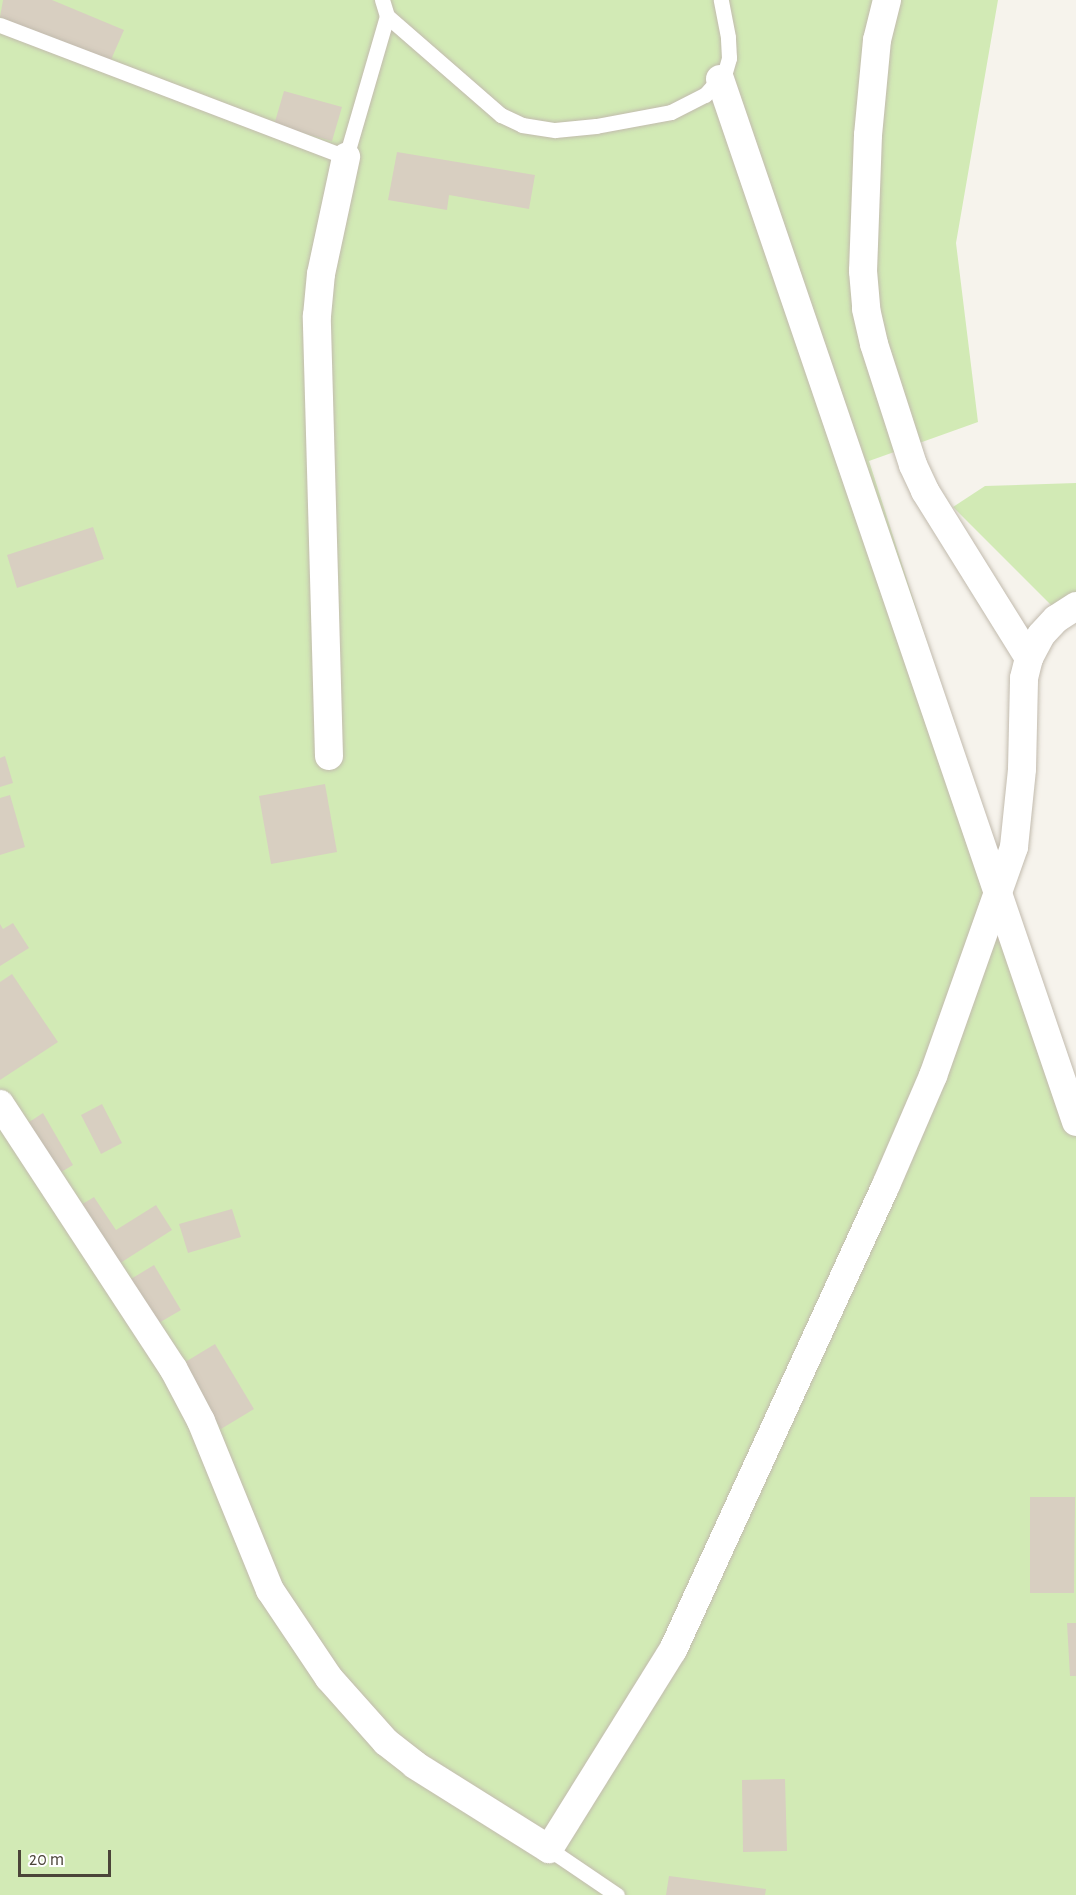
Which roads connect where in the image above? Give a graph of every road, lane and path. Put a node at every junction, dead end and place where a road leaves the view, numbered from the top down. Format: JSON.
{"nodes":[{"id":1,"x":382,"y":0,"type":"edge"},
{"id":2,"x":721,"y":0,"type":"edge"},
{"id":3,"x":887,"y":0,"type":"edge"},
{"id":4,"x":387,"y":16,"type":"junction"},
{"id":5,"x":0,"y":25,"type":"edge"},
{"id":6,"x":720,"y":79,"type":"junction"},
{"id":7,"x":346,"y":156,"type":"junction"},
{"id":8,"x":1076,"y":606,"type":"edge"},
{"id":9,"x":1029,"y":658,"type":"junction"},
{"id":10,"x":329,"y":756,"type":"dead end"},
{"id":11,"x":998,"y":897,"type":"junction"},
{"id":12,"x":0,"y":1104,"type":"edge"},
{"id":13,"x":1076,"y":1122,"type":"edge"},
{"id":14,"x":549,"y":1848,"type":"junction"},
{"id":15,"x":617,"y":1895,"type":"edge"}],
"edges":[{"from":1,"to":4,"type":"lane"},
{"from":2,"to":6,"type":"lane"},
{"from":3,"to":9,"type":"street"},
{"from":4,"to":6,"type":"lane"},
{"from":4,"to":7,"type":"lane"},
{"from":5,"to":7,"type":"lane"},
{"from":6,"to":11,"type":"street"},
{"from":7,"to":10,"type":"street"},
{"from":8,"to":9,"type":"street"},
{"from":9,"to":11,"type":"street"},
{"from":11,"to":13,"type":"street"},
{"from":11,"to":14,"type":"street"},
{"from":12,"to":14,"type":"street"},
{"from":14,"to":15,"type":"lane"}]}
